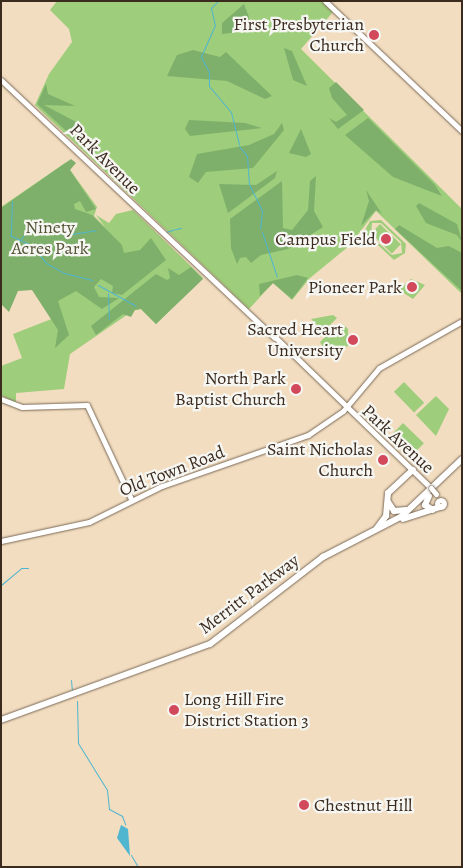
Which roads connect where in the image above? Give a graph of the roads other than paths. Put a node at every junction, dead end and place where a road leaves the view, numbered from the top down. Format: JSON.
{"nodes":[{"id":1,"x":324,"y":1,"type":"edge"},
{"id":2,"x":1,"y":80,"type":"edge"},
{"id":3,"x":462,"y":132,"type":"edge"},
{"id":4,"x":462,"y":321,"type":"edge"},
{"id":5,"x":1,"y":398,"type":"edge"},
{"id":6,"x":345,"y":409,"type":"junction"},
{"id":7,"x":462,"y":459,"type":"edge"},
{"id":8,"x":462,"y":463,"type":"edge"},
{"id":9,"x":414,"y":470,"type":"junction"},
{"id":10,"x":399,"y":483,"type":"junction"},
{"id":11,"x":131,"y":499,"type":"junction"},
{"id":12,"x":438,"y":500,"type":"junction"},
{"id":13,"x":418,"y":503,"type":"junction"},
{"id":14,"x":398,"y":522,"type":"junction"},
{"id":15,"x":368,"y":535,"type":"junction"},
{"id":16,"x":1,"y":541,"type":"edge"},
{"id":17,"x":1,"y":719,"type":"edge"},
{"id":18,"x":1,"y":724,"type":"edge"}],
"edges":[{"from":1,"to":3,"type":"main road"},
{"from":2,"to":6,"type":"main road","name":"Park Avenue"},
{"from":4,"to":6,"type":"main road","name":"Old Town Road"},
{"from":5,"to":11,"type":"main road"},
{"from":6,"to":9,"type":"main road","name":"Park Avenue"},
{"from":6,"to":11,"type":"main road","name":"Old Town Road"},
{"from":7,"to":13,"type":"highway","name":"Merritt Parkway"},
{"from":8,"to":12,"type":"highway","name":"Merritt Parkway"},
{"from":9,"to":10,"type":"highway"},
{"from":9,"to":12,"type":"main road","name":"Park Avenue","bridge":true},
{"from":10,"to":13,"type":"highway"},
{"from":10,"to":15,"type":"highway"},
{"from":11,"to":16,"type":"main road","name":"Old Town Road"},
{"from":12,"to":14,"type":"highway"},
{"from":12,"to":14,"type":"highway","name":"Merritt Parkway"},
{"from":13,"to":15,"type":"highway","name":"Merritt Parkway"},
{"from":14,"to":18,"type":"highway","name":"Merritt Parkway"},
{"from":15,"to":17,"type":"highway","name":"Merritt Parkway"}]}
